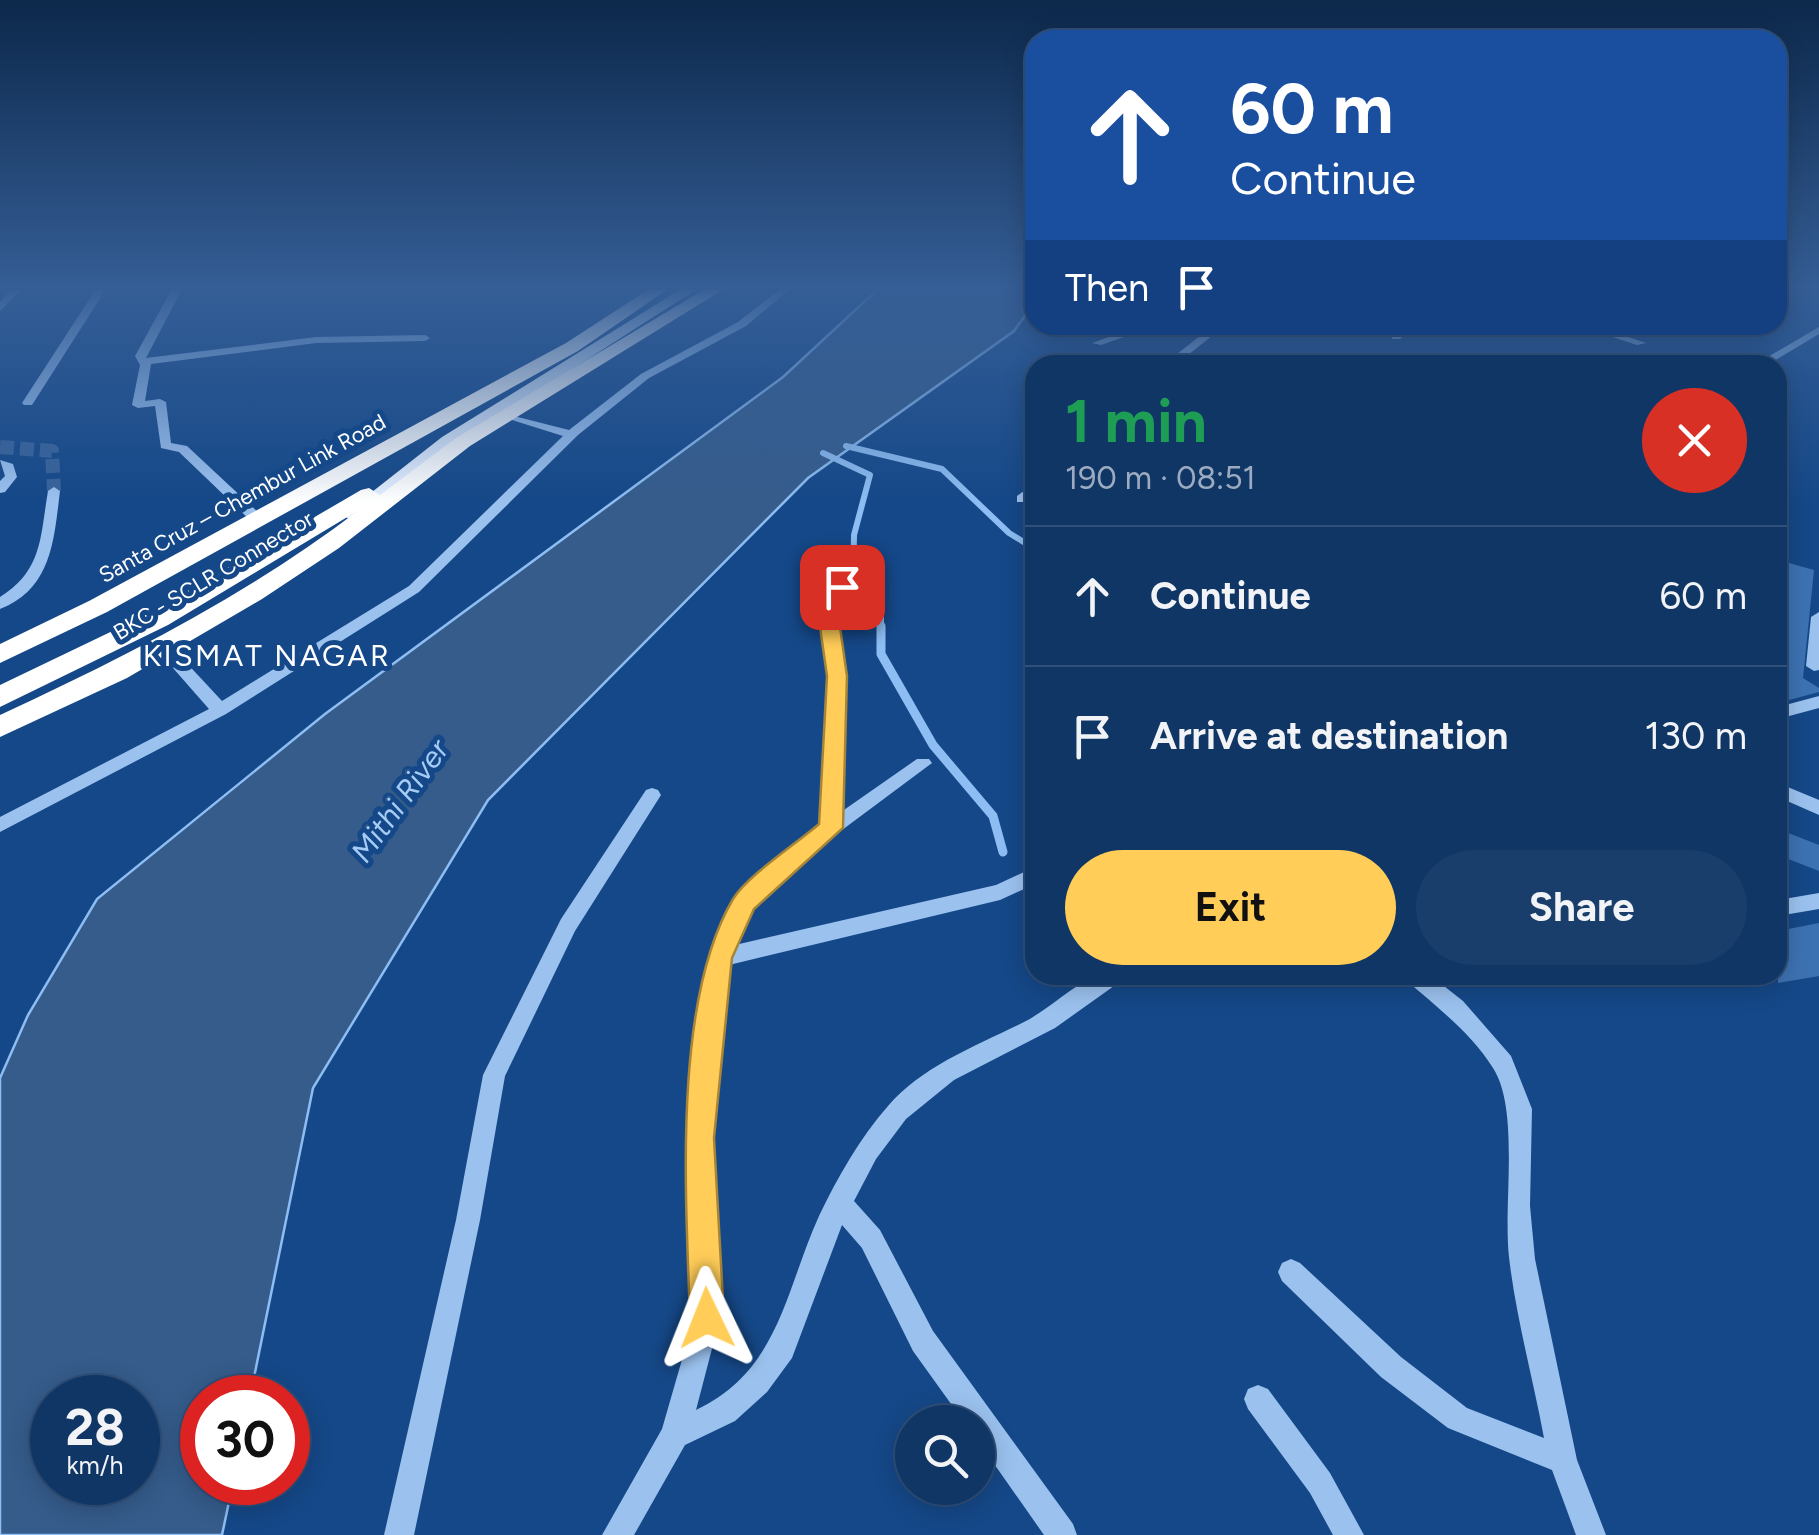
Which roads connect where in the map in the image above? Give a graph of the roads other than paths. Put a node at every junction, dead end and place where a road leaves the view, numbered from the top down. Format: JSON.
{"nodes":[{"id":1,"x":55,"y":361,"type":"edge"},
{"id":2,"x":143,"y":361,"type":"edge"},
{"id":3,"x":170,"y":361,"type":"edge"},
{"id":4,"x":547,"y":361,"type":"edge"},
{"id":5,"x":582,"y":361,"type":"edge"},
{"id":6,"x":591,"y":361,"type":"edge"},
{"id":7,"x":674,"y":361,"type":"edge"},
{"id":8,"x":146,"y":364,"type":"junction"},
{"id":9,"x":28,"y":403,"type":"dead end"},
{"id":10,"x":506,"y":416,"type":"junction"},
{"id":11,"x":571,"y":435,"type":"junction"},
{"id":12,"x":463,"y":442,"type":"junction"},
{"id":13,"x":0,"y":464,"type":"edge"},
{"id":14,"x":0,"y":489,"type":"edge"},
{"id":15,"x":54,"y":491,"type":"tunnel mouth"},
{"id":16,"x":1025,"y":496,"type":"edge"},
{"id":17,"x":1022,"y":499,"type":"dead end"},
{"id":18,"x":278,"y":525,"type":"junction"},
{"id":19,"x":842,"y":587,"type":"dead end"},
{"id":20,"x":0,"y":604,"type":"edge"},
{"id":21,"x":1819,"y":617,"type":"edge"},
{"id":22,"x":163,"y":647,"type":"junction"},
{"id":23,"x":0,"y":654,"type":"edge"},
{"id":24,"x":1814,"y":666,"type":"dead end"},
{"id":25,"x":0,"y":674,"type":"edge"},
{"id":26,"x":0,"y":697,"type":"edge"},
{"id":27,"x":1819,"y":702,"type":"edge"},
{"id":28,"x":220,"y":710,"type":"junction"},
{"id":29,"x":1787,"y":711,"type":"edge"},
{"id":30,"x":0,"y":718,"type":"edge"},
{"id":31,"x":0,"y":728,"type":"edge"},
{"id":32,"x":923,"y":763,"type":"dead end"},
{"id":33,"x":1787,"y":794,"type":"edge"},
{"id":34,"x":652,"y":796,"type":"dead end"},
{"id":35,"x":1819,"y":808,"type":"edge"},
{"id":36,"x":0,"y":826,"type":"edge"},
{"id":37,"x":831,"y":828,"type":"junction"},
{"id":38,"x":1025,"y":880,"type":"edge"},
{"id":39,"x":1819,"y":901,"type":"edge"},
{"id":40,"x":1787,"y":906,"type":"edge"},
{"id":41,"x":719,"y":958,"type":"junction"},
{"id":42,"x":1099,"y":985,"type":"edge"},
{"id":43,"x":1426,"y":985,"type":"edge"},
{"id":44,"x":840,"y":1204,"type":"junction"},
{"id":45,"x":1291,"y":1272,"type":"dead end"},
{"id":46,"x":1258,"y":1399,"type":"dead end"},
{"id":47,"x":674,"y":1435,"type":"junction"},
{"id":48,"x":1563,"y":1460,"type":"junction"},
{"id":49,"x":400,"y":1535,"type":"edge"},
{"id":50,"x":617,"y":1535,"type":"edge"},
{"id":51,"x":1062,"y":1535,"type":"edge"},
{"id":52,"x":1350,"y":1535,"type":"edge"},
{"id":53,"x":1592,"y":1535,"type":"edge"}],
"edges":[{"from":1,"to":9,"type":"street"},
{"from":2,"to":8,"type":"street"},
{"from":3,"to":8,"type":"street"},
{"from":4,"to":18,"type":"highway","name":"Santa Cruz – Chembur Link Road"},
{"from":5,"to":30,"type":"main road","name":"BKC - SCLR Connector"},
{"from":6,"to":10,"type":"highway"},
{"from":7,"to":11,"type":"street"},
{"from":8,"to":18,"type":"street"},
{"from":10,"to":11,"type":"street"},
{"from":10,"to":12,"type":"highway"},
{"from":11,"to":28,"type":"street"},
{"from":12,"to":18,"type":"highway"},
{"from":12,"to":22,"type":"highway"},
{"from":13,"to":14,"type":"street"},
{"from":15,"to":20,"type":"street"},
{"from":16,"to":17,"type":"street"},
{"from":18,"to":23,"type":"highway","name":"Santa Cruz – Chembur Link Road"},
{"from":18,"to":25,"type":"highway"},
{"from":18,"to":26,"type":"highway"},
{"from":19,"to":37,"type":"street"},
{"from":21,"to":24,"type":"street"},
{"from":22,"to":28,"type":"street"},
{"from":22,"to":31,"type":"highway"},
{"from":27,"to":29,"type":"street"},
{"from":28,"to":36,"type":"street"},
{"from":32,"to":37,"type":"street"},
{"from":33,"to":35,"type":"street"},
{"from":34,"to":49,"type":"street"},
{"from":37,"to":41,"type":"street"},
{"from":38,"to":41,"type":"street"},
{"from":39,"to":40,"type":"street"},
{"from":41,"to":47,"type":"street"},
{"from":42,"to":44,"type":"street"},
{"from":43,"to":48,"type":"street"},
{"from":44,"to":47,"type":"street"},
{"from":44,"to":51,"type":"street"},
{"from":45,"to":48,"type":"street"},
{"from":46,"to":52,"type":"street"},
{"from":47,"to":50,"type":"street"},
{"from":48,"to":53,"type":"street"}]}
